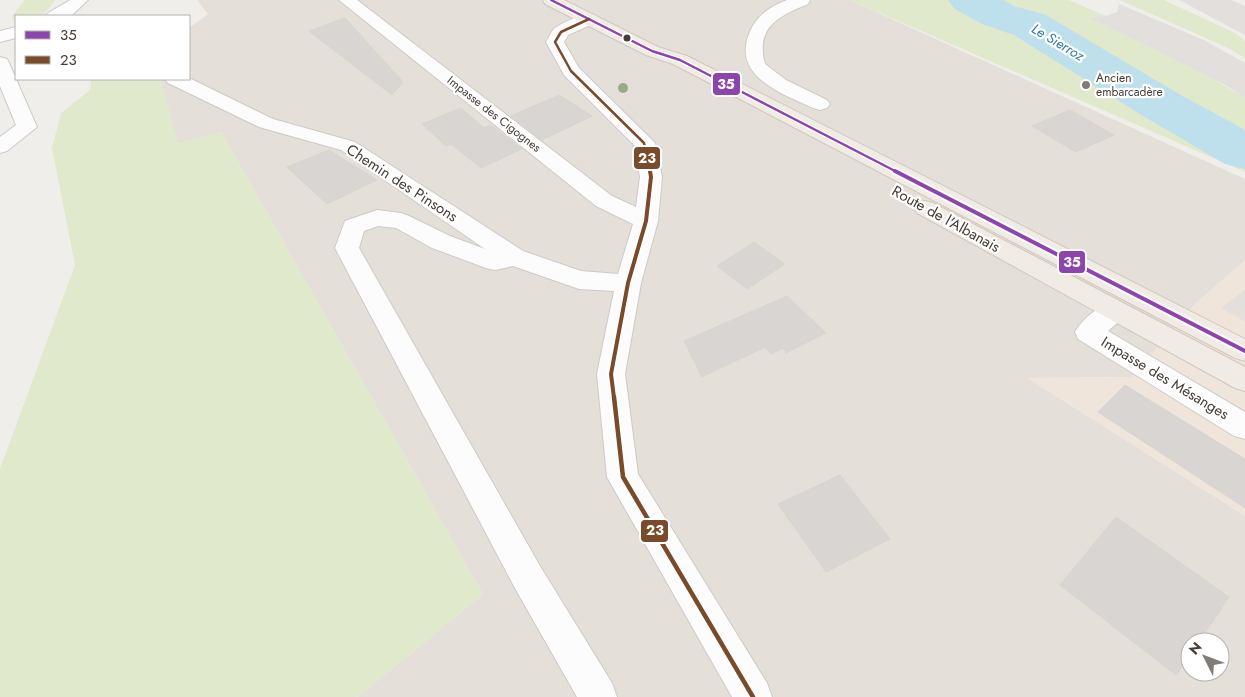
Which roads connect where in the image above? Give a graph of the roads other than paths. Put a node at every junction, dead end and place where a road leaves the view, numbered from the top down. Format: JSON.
{"nodes":[{"id":1,"x":80,"y":0,"type":"edge"},
{"id":2,"x":347,"y":0,"type":"edge"},
{"id":3,"x":551,"y":0,"type":"edge"},
{"id":4,"x":802,"y":0,"type":"edge"},
{"id":5,"x":64,"y":15,"type":"edge"},
{"id":6,"x":589,"y":19,"type":"junction"},
{"id":7,"x":15,"y":32,"type":"edge"},
{"id":8,"x":0,"y":37,"type":"edge"},
{"id":9,"x":652,"y":50,"type":"junction"},
{"id":10,"x":0,"y":63,"type":"edge"},
{"id":11,"x":177,"y":80,"type":"edge"},
{"id":12,"x":820,"y":104,"type":"dead end"},
{"id":13,"x":0,"y":147,"type":"edge"},
{"id":14,"x":646,"y":221,"type":"junction"},
{"id":15,"x":514,"y":257,"type":"junction"},
{"id":16,"x":628,"y":283,"type":"junction"},
{"id":17,"x":1114,"y":311,"type":"junction"},
{"id":18,"x":1245,"y":351,"type":"edge"},
{"id":19,"x":1245,"y":380,"type":"edge"},
{"id":20,"x":1245,"y":427,"type":"edge"},
{"id":21,"x":598,"y":697,"type":"edge"},
{"id":22,"x":753,"y":697,"type":"edge"}],
"edges":[{"from":1,"to":5,"type":"street"},
{"from":2,"to":14,"type":"street","name":"Impasse des Cigognes"},
{"from":3,"to":6,"type":"main road","name":"Route de l'Albanais"},
{"from":4,"to":12,"type":"street"},
{"from":6,"to":9,"type":"main road","name":"Route de l'Albanais"},
{"from":6,"to":14,"type":"street"},
{"from":7,"to":8,"type":"street"},
{"from":9,"to":17,"type":"main road","name":"Route de l'Albanais"},
{"from":9,"to":18,"type":"main road","name":"Route de l'Albanais"},
{"from":10,"to":13,"type":"street"},
{"from":11,"to":15,"type":"street","name":"Chemin des Pinsons"},
{"from":14,"to":16,"type":"street"},
{"from":15,"to":16,"type":"street","name":"Chemin des Pinsons"},
{"from":15,"to":21,"type":"street"},
{"from":16,"to":22,"type":"street"},
{"from":17,"to":19,"type":"main road","name":"Route de l'Albanais"},
{"from":17,"to":20,"type":"street","name":"Impasse des Mésanges"}]}
